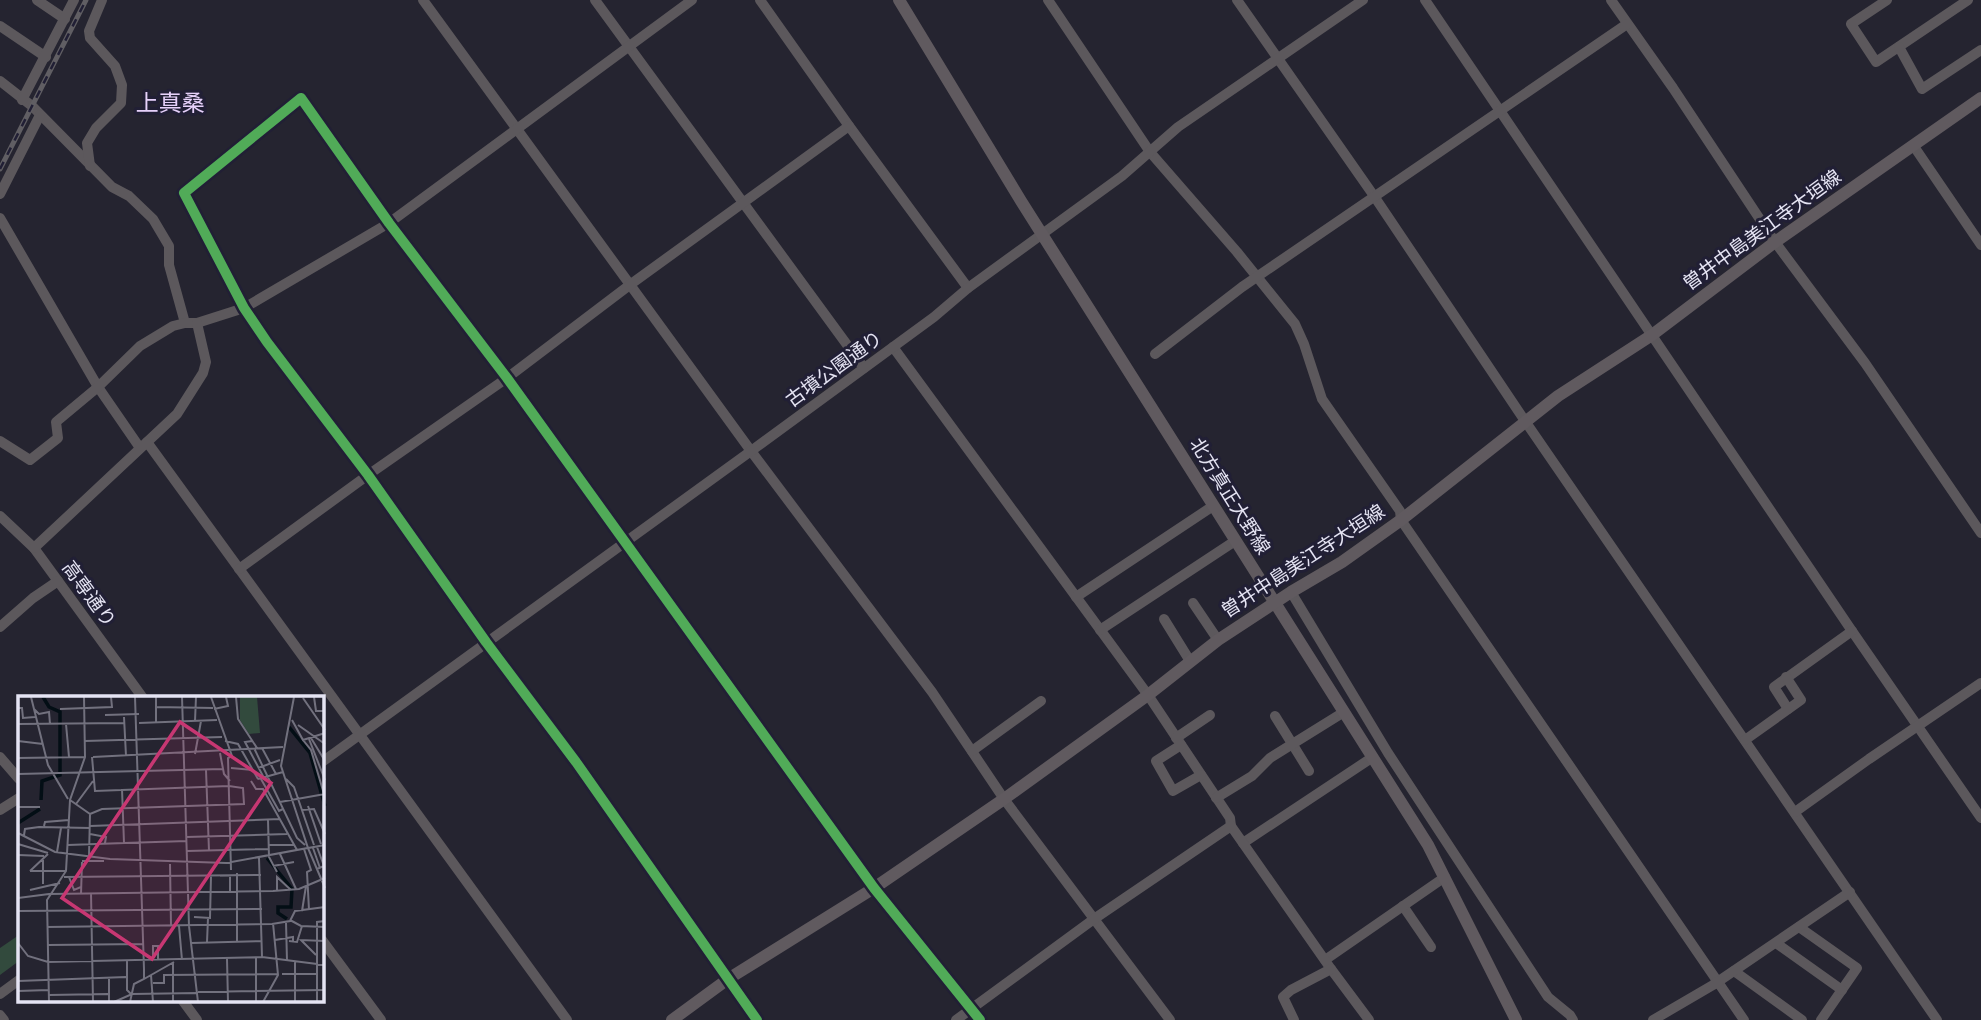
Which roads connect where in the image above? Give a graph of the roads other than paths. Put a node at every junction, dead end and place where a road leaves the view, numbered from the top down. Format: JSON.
{"nodes":[{"id":1,"x":37,"y":0,"type":"edge"},
{"id":2,"x":74,"y":0,"type":"edge"},
{"id":3,"x":102,"y":0,"type":"edge"},
{"id":4,"x":423,"y":0,"type":"edge"},
{"id":5,"x":595,"y":0,"type":"edge"},
{"id":6,"x":692,"y":0,"type":"edge"},
{"id":7,"x":760,"y":0,"type":"edge"},
{"id":8,"x":899,"y":0,"type":"edge"},
{"id":9,"x":1048,"y":0,"type":"edge"},
{"id":10,"x":1237,"y":0,"type":"edge"},
{"id":11,"x":1363,"y":0,"type":"edge"},
{"id":12,"x":1425,"y":0,"type":"edge"},
{"id":13,"x":1611,"y":0,"type":"edge"},
{"id":14,"x":1887,"y":0,"type":"edge"},
{"id":15,"x":1968,"y":0,"type":"edge"},
{"id":16,"x":65,"y":19,"type":"junction"},
{"id":17,"x":1626,"y":24,"type":"junction"},
{"id":18,"x":0,"y":26,"type":"edge"},
{"id":19,"x":629,"y":47,"type":"junction"},
{"id":20,"x":1899,"y":47,"type":"junction"},
{"id":21,"x":1981,"y":50,"type":"edge"},
{"id":22,"x":46,"y":57,"type":"junction"},
{"id":23,"x":1277,"y":58,"type":"junction"},
{"id":24,"x":0,"y":82,"type":"edge"},
{"id":25,"x":1981,"y":98,"type":"edge"},
{"id":26,"x":22,"y":100,"type":"junction"},
{"id":27,"x":1501,"y":110,"type":"junction"},
{"id":28,"x":40,"y":116,"type":"junction"},
{"id":29,"x":849,"y":126,"type":"junction"},
{"id":30,"x":516,"y":128,"type":"junction"},
{"id":31,"x":1913,"y":145,"type":"junction"},
{"id":32,"x":1150,"y":152,"type":"junction"},
{"id":33,"x":90,"y":166,"type":"junction"},
{"id":34,"x":0,"y":194,"type":"edge"},
{"id":35,"x":1374,"y":196,"type":"junction"},
{"id":36,"x":743,"y":204,"type":"junction"},
{"id":37,"x":0,"y":218,"type":"edge"},
{"id":38,"x":389,"y":223,"type":"junction"},
{"id":39,"x":1042,"y":234,"type":"junction"},
{"id":40,"x":1774,"y":242,"type":"junction"},
{"id":41,"x":1981,"y":245,"type":"edge"},
{"id":42,"x":1258,"y":276,"type":"junction"},
{"id":43,"x":631,"y":284,"type":"junction"},
{"id":44,"x":968,"y":288,"type":"junction"},
{"id":45,"x":244,"y":308,"type":"junction"},
{"id":46,"x":185,"y":323,"type":"junction"},
{"id":47,"x":197,"y":323,"type":"junction"},
{"id":48,"x":1652,"y":335,"type":"junction"},
{"id":49,"x":893,"y":346,"type":"junction"},
{"id":50,"x":1155,"y":354,"type":"dead end"},
{"id":51,"x":864,"y":368,"type":"junction"},
{"id":52,"x":507,"y":378,"type":"junction"},
{"id":53,"x":98,"y":387,"type":"junction"},
{"id":54,"x":1525,"y":421,"type":"junction"},
{"id":55,"x":0,"y":441,"type":"edge"},
{"id":56,"x":144,"y":445,"type":"junction"},
{"id":57,"x":751,"y":452,"type":"junction"},
{"id":58,"x":368,"y":475,"type":"junction"},
{"id":59,"x":1213,"y":506,"type":"junction"},
{"id":60,"x":0,"y":516,"type":"edge"},
{"id":61,"x":1401,"y":520,"type":"junction"},
{"id":62,"x":1981,"y":533,"type":"edge"},
{"id":63,"x":1235,"y":541,"type":"junction"},
{"id":64,"x":624,"y":542,"type":"junction"},
{"id":65,"x":34,"y":548,"type":"junction"},
{"id":66,"x":239,"y":569,"type":"junction"},
{"id":67,"x":58,"y":581,"type":"junction"},
{"id":68,"x":1292,"y":592,"type":"junction"},
{"id":69,"x":1076,"y":597,"type":"junction"},
{"id":70,"x":1193,"y":603,"type":"dead end"},
{"id":71,"x":1274,"y":603,"type":"junction"},
{"id":72,"x":1164,"y":619,"type":"dead end"},
{"id":73,"x":0,"y":627,"type":"edge"},
{"id":74,"x":1100,"y":630,"type":"junction"},
{"id":75,"x":1852,"y":631,"type":"junction"},
{"id":76,"x":1218,"y":640,"type":"junction"},
{"id":77,"x":486,"y":642,"type":"junction"},
{"id":78,"x":1190,"y":661,"type":"junction"},
{"id":79,"x":1786,"y":677,"type":"junction"},
{"id":80,"x":1981,"y":683,"type":"edge"},
{"id":81,"x":1148,"y":695,"type":"junction"},
{"id":82,"x":142,"y":696,"type":"edge"},
{"id":83,"x":1041,"y":701,"type":"dead end"},
{"id":84,"x":1788,"y":709,"type":"junction"},
{"id":85,"x":1344,"y":712,"type":"junction"},
{"id":86,"x":1210,"y":715,"type":"dead end"},
{"id":87,"x":1275,"y":716,"type":"dead end"},
{"id":88,"x":1917,"y":727,"type":"junction"},
{"id":89,"x":359,"y":735,"type":"junction"},
{"id":90,"x":1745,"y":740,"type":"junction"},
{"id":91,"x":1179,"y":741,"type":"junction"},
{"id":92,"x":1292,"y":744,"type":"junction"},
{"id":93,"x":972,"y":751,"type":"junction"},
{"id":94,"x":0,"y":757,"type":"edge"},
{"id":95,"x":1373,"y":757,"type":"junction"},
{"id":96,"x":324,"y":761,"type":"edge"},
{"id":97,"x":1309,"y":772,"type":"dead end"},
{"id":98,"x":1201,"y":775,"type":"junction"},
{"id":99,"x":18,"y":778,"type":"edge"},
{"id":100,"x":1216,"y":798,"type":"junction"},
{"id":101,"x":18,"y":799,"type":"edge"},
{"id":102,"x":1004,"y":799,"type":"junction"},
{"id":103,"x":0,"y":810,"type":"edge"},
{"id":104,"x":1795,"y":812,"type":"junction"},
{"id":105,"x":1981,"y":818,"type":"edge"},
{"id":106,"x":1231,"y":826,"type":"junction"},
{"id":107,"x":1243,"y":843,"type":"junction"},
{"id":108,"x":1444,"y":877,"type":"junction"},
{"id":109,"x":874,"y":888,"type":"junction"},
{"id":110,"x":1850,"y":892,"type":"junction"},
{"id":111,"x":1403,"y":906,"type":"junction"},
{"id":112,"x":1094,"y":919,"type":"junction"},
{"id":113,"x":1799,"y":927,"type":"junction"},
{"id":114,"x":324,"y":943,"type":"edge"},
{"id":115,"x":1776,"y":943,"type":"junction"},
{"id":116,"x":1431,"y":947,"type":"dead end"},
{"id":117,"x":1328,"y":965,"type":"junction"},
{"id":118,"x":1734,"y":971,"type":"junction"},
{"id":119,"x":728,"y":979,"type":"junction"},
{"id":120,"x":18,"y":981,"type":"edge"},
{"id":121,"x":1718,"y":982,"type":"junction"},
{"id":122,"x":1842,"y":990,"type":"junction"},
{"id":123,"x":0,"y":994,"type":"edge"},
{"id":124,"x":184,"y":1002,"type":"edge"},
{"id":125,"x":970,"y":1010,"type":"junction"},
{"id":126,"x":0,"y":1015,"type":"edge"},
{"id":127,"x":4,"y":1020,"type":"edge"},
{"id":128,"x":197,"y":1020,"type":"edge"},
{"id":129,"x":380,"y":1020,"type":"edge"},
{"id":130,"x":567,"y":1020,"type":"edge"},
{"id":131,"x":672,"y":1020,"type":"edge"},
{"id":132,"x":757,"y":1020,"type":"edge"},
{"id":133,"x":956,"y":1020,"type":"edge"},
{"id":134,"x":980,"y":1020,"type":"edge"},
{"id":135,"x":1170,"y":1020,"type":"edge"},
{"id":136,"x":1294,"y":1020,"type":"edge"},
{"id":137,"x":1369,"y":1020,"type":"edge"},
{"id":138,"x":1516,"y":1020,"type":"edge"},
{"id":139,"x":1573,"y":1020,"type":"edge"},
{"id":140,"x":1653,"y":1020,"type":"edge"},
{"id":141,"x":1744,"y":1020,"type":"edge"},
{"id":142,"x":1802,"y":1020,"type":"edge"},
{"id":143,"x":1821,"y":1020,"type":"edge"},
{"id":144,"x":1937,"y":1020,"type":"edge"}],
"edges":[{"from":1,"to":16,"type":"street"},
{"from":2,"to":16,"type":"street"},
{"from":3,"to":33,"type":"street"},
{"from":4,"to":30,"type":"street"},
{"from":5,"to":19,"type":"street"},
{"from":6,"to":19,"type":"street"},
{"from":7,"to":29,"type":"street"},
{"from":8,"to":39,"type":"main road","name":"北方真正大野線"},
{"from":9,"to":32,"type":"street"},
{"from":10,"to":23,"type":"street"},
{"from":11,"to":23,"type":"street","name":"古墳公園通り"},
{"from":12,"to":27,"type":"street"},
{"from":13,"to":17,"type":"street"},
{"from":14,"to":20,"type":"street"},
{"from":15,"to":20,"type":"street"},
{"from":16,"to":22,"type":"street"},
{"from":17,"to":27,"type":"street"},
{"from":17,"to":40,"type":"street"},
{"from":18,"to":22,"type":"street"},
{"from":19,"to":30,"type":"street"},
{"from":19,"to":36,"type":"street"},
{"from":20,"to":21,"type":"street"},
{"from":22,"to":26,"type":"street"},
{"from":23,"to":32,"type":"street","name":"古墳公園通り"},
{"from":23,"to":35,"type":"street"},
{"from":24,"to":26,"type":"street"},
{"from":25,"to":31,"type":"main road","name":"曽井中島美江寺大垣線"},
{"from":26,"to":28,"type":"street"},
{"from":27,"to":35,"type":"street"},
{"from":27,"to":48,"type":"street"},
{"from":28,"to":33,"type":"street"},
{"from":28,"to":34,"type":"street"},
{"from":29,"to":36,"type":"street"},
{"from":29,"to":44,"type":"street"},
{"from":30,"to":38,"type":"street"},
{"from":30,"to":43,"type":"street"},
{"from":31,"to":40,"type":"main road","name":"曽井中島美江寺大垣線"},
{"from":31,"to":41,"type":"street"},
{"from":32,"to":39,"type":"street","name":"古墳公園通り"},
{"from":32,"to":42,"type":"street"},
{"from":33,"to":46,"type":"street"},
{"from":35,"to":42,"type":"street"},
{"from":35,"to":54,"type":"street"},
{"from":36,"to":43,"type":"street"},
{"from":36,"to":51,"type":"street"},
{"from":37,"to":53,"type":"street"},
{"from":38,"to":45,"type":"street"},
{"from":38,"to":45,"type":"street"},
{"from":38,"to":52,"type":"street"},
{"from":39,"to":44,"type":"street","name":"古墳公園通り"},
{"from":39,"to":59,"type":"main road","name":"北方真正大野線"},
{"from":40,"to":48,"type":"main road","name":"曽井中島美江寺大垣線"},
{"from":40,"to":62,"type":"street"},
{"from":42,"to":50,"type":"street"},
{"from":42,"to":61,"type":"street"},
{"from":43,"to":52,"type":"street"},
{"from":43,"to":57,"type":"street"},
{"from":44,"to":49,"type":"street","name":"古墳公園通り"},
{"from":45,"to":47,"type":"street"},
{"from":45,"to":58,"type":"street"},
{"from":46,"to":47,"type":"street"},
{"from":46,"to":53,"type":"street"},
{"from":47,"to":56,"type":"street"},
{"from":48,"to":54,"type":"main road","name":"曽井中島美江寺大垣線"},
{"from":48,"to":75,"type":"street"},
{"from":49,"to":51,"type":"street","name":"古墳公園通り"},
{"from":49,"to":69,"type":"street"},
{"from":51,"to":57,"type":"street","name":"古墳公園通り"},
{"from":52,"to":58,"type":"street"},
{"from":52,"to":64,"type":"street"},
{"from":53,"to":55,"type":"street"},
{"from":53,"to":56,"type":"street"},
{"from":54,"to":61,"type":"main road","name":"曽井中島美江寺大垣線"},
{"from":54,"to":90,"type":"street"},
{"from":56,"to":65,"type":"street"},
{"from":56,"to":66,"type":"street"},
{"from":57,"to":64,"type":"street","name":"古墳公園通り"},
{"from":57,"to":93,"type":"street"},
{"from":58,"to":66,"type":"street"},
{"from":58,"to":77,"type":"street"},
{"from":59,"to":63,"type":"main road","name":"北方真正大野線"},
{"from":59,"to":69,"type":"street"},
{"from":60,"to":65,"type":"street","name":"高専通り"},
{"from":61,"to":68,"type":"main road","name":"曽井中島美江寺大垣線"},
{"from":61,"to":121,"type":"street"},
{"from":63,"to":71,"type":"main road","name":"北方真正大野線"},
{"from":63,"to":74,"type":"street"},
{"from":64,"to":77,"type":"street","name":"古墳公園通り"},
{"from":64,"to":109,"type":"street"},
{"from":65,"to":67,"type":"street","name":"高専通り"},
{"from":66,"to":89,"type":"street"},
{"from":67,"to":73,"type":"street"},
{"from":67,"to":82,"type":"street","name":"高専通り"},
{"from":68,"to":71,"type":"main road","name":"曽井中島美江寺大垣線"},
{"from":68,"to":139,"type":"street"},
{"from":69,"to":74,"type":"street"},
{"from":70,"to":76,"type":"street"},
{"from":71,"to":76,"type":"main road","name":"曽井中島美江寺大垣線"},
{"from":71,"to":85,"type":"main road","name":"北方真正大野線"},
{"from":72,"to":78,"type":"street"},
{"from":74,"to":81,"type":"street"},
{"from":75,"to":79,"type":"street"},
{"from":75,"to":88,"type":"street"},
{"from":76,"to":78,"type":"main road","name":"曽井中島美江寺大垣線"},
{"from":77,"to":89,"type":"street","name":"古墳公園通り"},
{"from":77,"to":119,"type":"street"},
{"from":78,"to":81,"type":"main road","name":"曽井中島美江寺大垣線"},
{"from":79,"to":84,"type":"street"},
{"from":79,"to":84,"type":"street"},
{"from":80,"to":88,"type":"street"},
{"from":81,"to":91,"type":"street"},
{"from":81,"to":102,"type":"main road","name":"曽井中島美江寺大垣線"},
{"from":83,"to":93,"type":"street"},
{"from":84,"to":90,"type":"street"},
{"from":85,"to":92,"type":"street"},
{"from":85,"to":95,"type":"main road","name":"北方真正大野線"},
{"from":86,"to":91,"type":"street"},
{"from":87,"to":92,"type":"street"},
{"from":88,"to":104,"type":"street"},
{"from":88,"to":105,"type":"street"},
{"from":89,"to":96,"type":"street","name":"古墳公園通り"},
{"from":89,"to":130,"type":"street"},
{"from":90,"to":104,"type":"street"},
{"from":91,"to":98,"type":"street"},
{"from":91,"to":98,"type":"street"},
{"from":92,"to":97,"type":"street"},
{"from":92,"to":100,"type":"street"},
{"from":93,"to":102,"type":"street"},
{"from":94,"to":99,"type":"street"},
{"from":95,"to":107,"type":"street"},
{"from":95,"to":108,"type":"main road","name":"北方真正大野線"},
{"from":98,"to":100,"type":"street"},
{"from":100,"to":106,"type":"street"},
{"from":101,"to":103,"type":"street"},
{"from":102,"to":109,"type":"main road","name":"曽井中島美江寺大垣線"},
{"from":102,"to":112,"type":"street"},
{"from":104,"to":110,"type":"street"},
{"from":106,"to":107,"type":"street"},
{"from":106,"to":112,"type":"street"},
{"from":107,"to":117,"type":"street"},
{"from":108,"to":111,"type":"street"},
{"from":108,"to":138,"type":"main road","name":"北方真正大野線"},
{"from":109,"to":119,"type":"main road","name":"曽井中島美江寺大垣線"},
{"from":109,"to":125,"type":"street"},
{"from":110,"to":113,"type":"street"},
{"from":110,"to":144,"type":"street"},
{"from":111,"to":116,"type":"street"},
{"from":111,"to":117,"type":"street"},
{"from":112,"to":125,"type":"street"},
{"from":112,"to":135,"type":"street"},
{"from":113,"to":115,"type":"street"},
{"from":113,"to":122,"type":"street"},
{"from":114,"to":129,"type":"street"},
{"from":115,"to":118,"type":"street"},
{"from":115,"to":122,"type":"street"},
{"from":117,"to":136,"type":"street"},
{"from":117,"to":137,"type":"street"},
{"from":118,"to":121,"type":"street"},
{"from":118,"to":142,"type":"street"},
{"from":119,"to":131,"type":"main road","name":"曽井中島美江寺大垣線"},
{"from":119,"to":132,"type":"street"},
{"from":120,"to":123,"type":"street"},
{"from":121,"to":140,"type":"street"},
{"from":121,"to":141,"type":"street"},
{"from":122,"to":143,"type":"street"},
{"from":124,"to":128,"type":"street"},
{"from":125,"to":133,"type":"street"},
{"from":125,"to":134,"type":"street"},
{"from":126,"to":127,"type":"street"}]}
